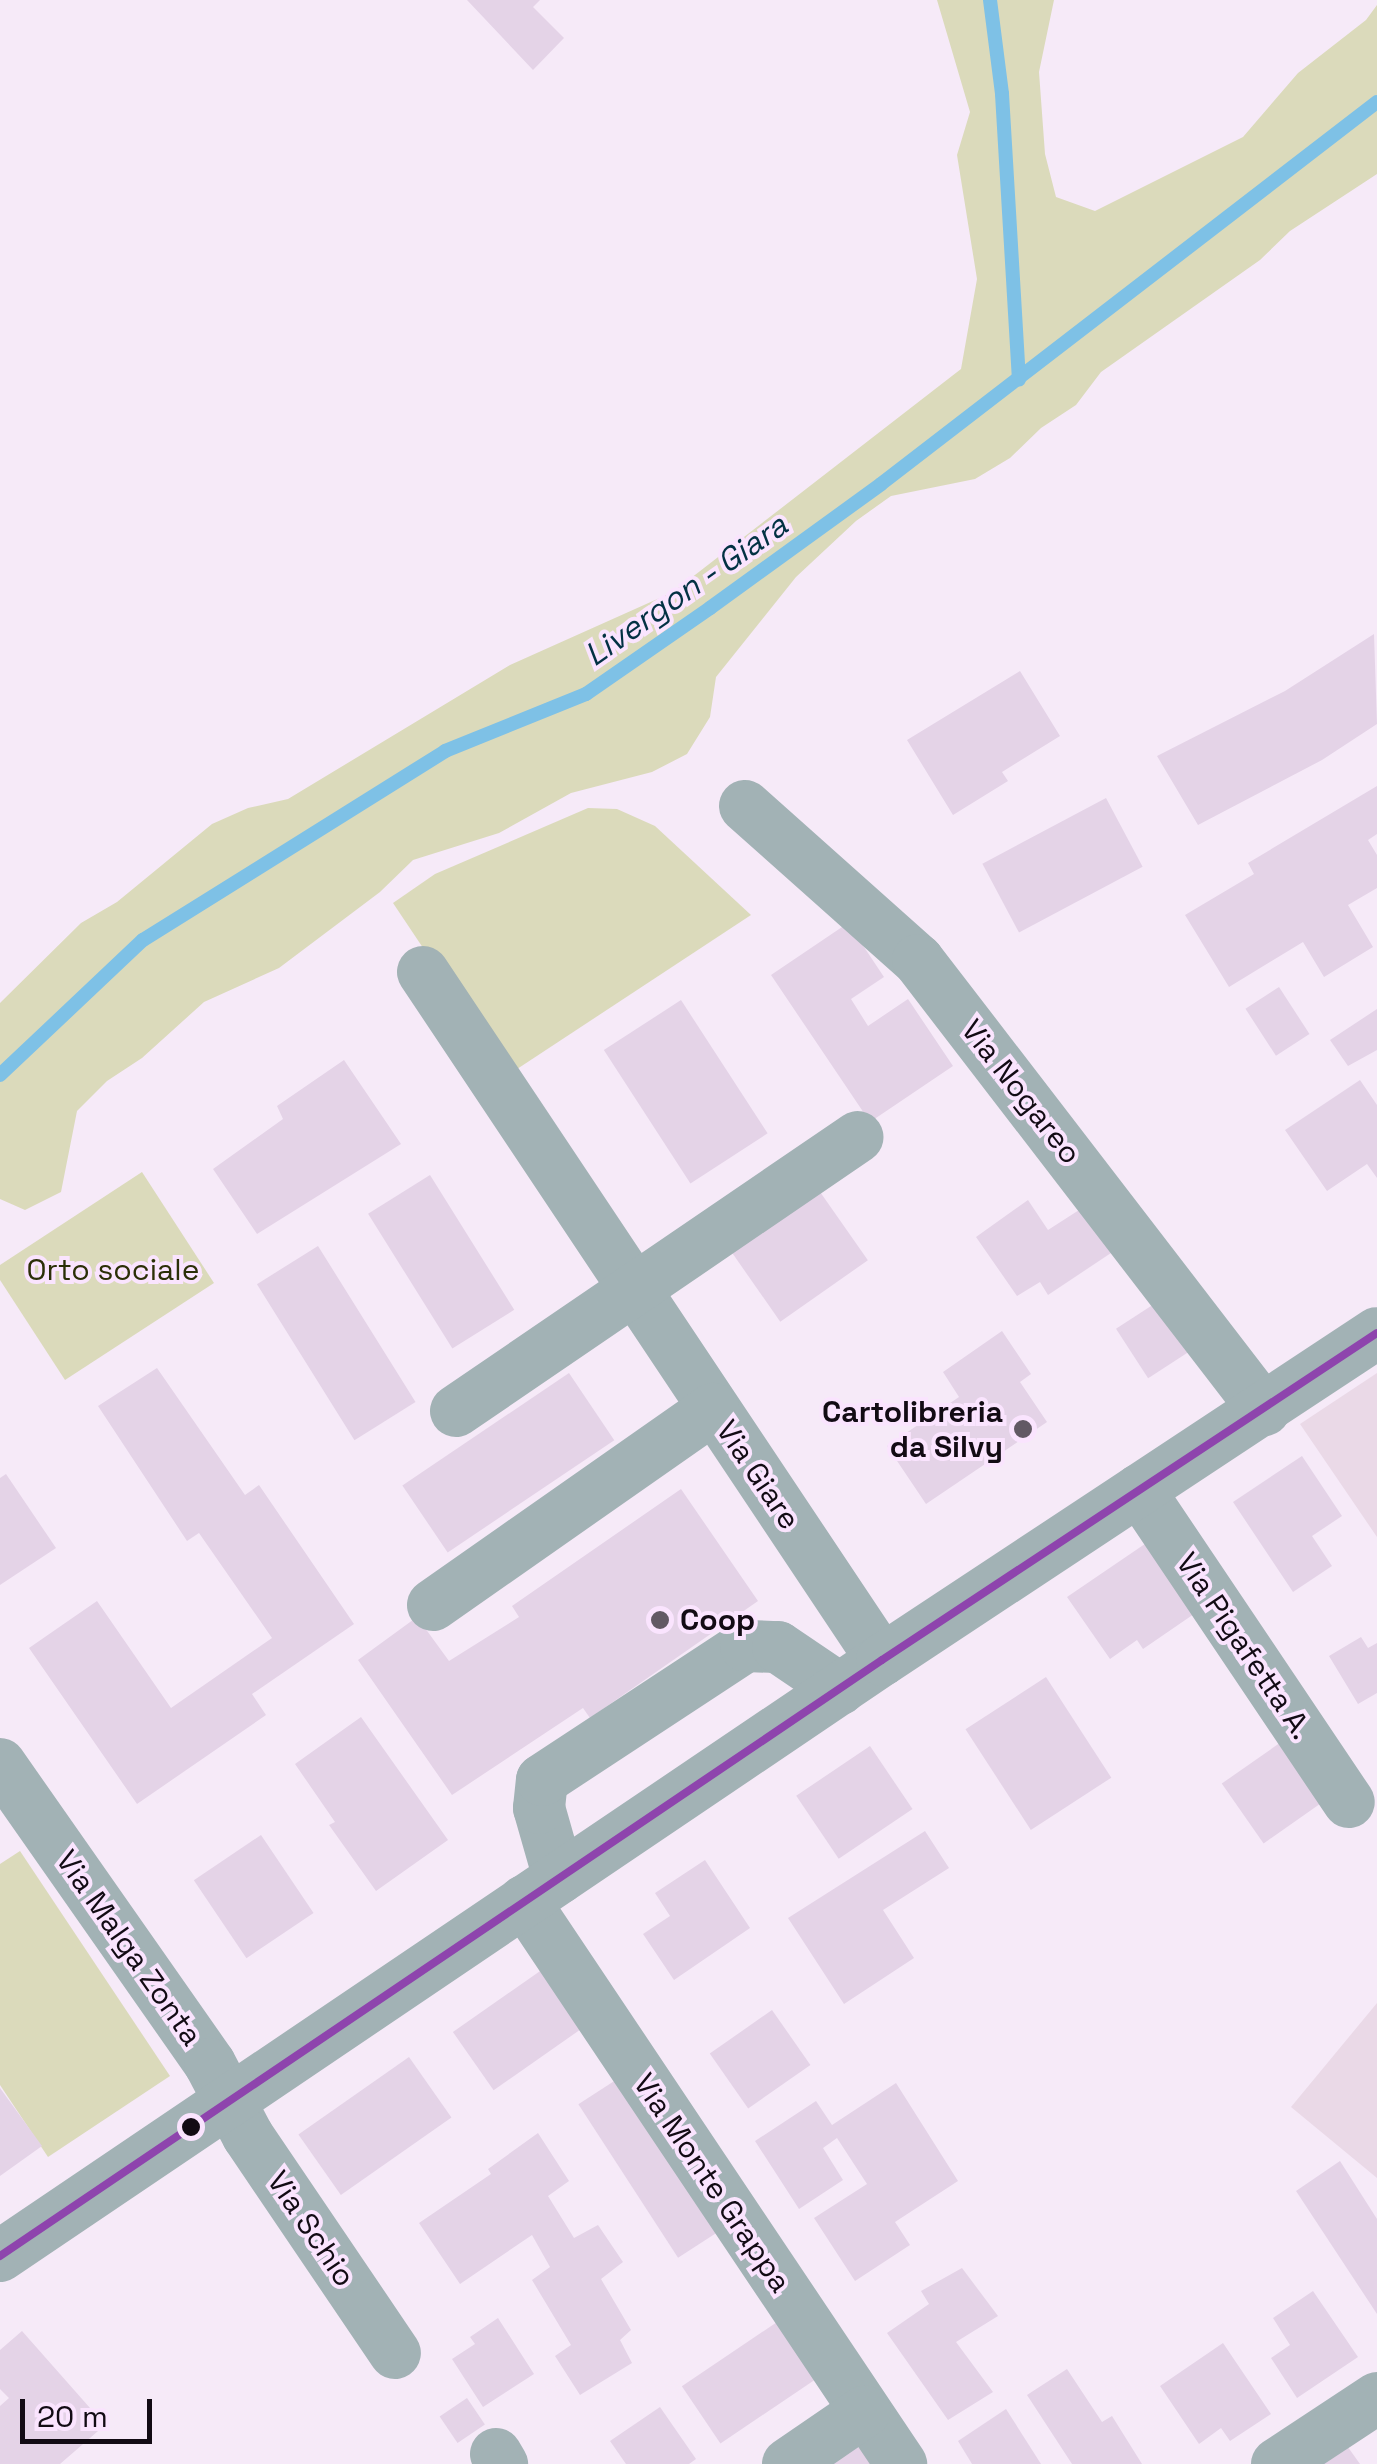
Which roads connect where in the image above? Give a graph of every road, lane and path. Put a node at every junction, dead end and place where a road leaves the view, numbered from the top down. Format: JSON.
{"nodes":[{"id":1,"x":744,"y":806,"type":"dead end"},
{"id":2,"x":423,"y":972,"type":"dead end"},
{"id":3,"x":858,"y":1137,"type":"dead end"},
{"id":4,"x":634,"y":1290,"type":"junction"},
{"id":5,"x":1377,"y":1333,"type":"edge"},
{"id":6,"x":713,"y":1409,"type":"junction"},
{"id":7,"x":1264,"y":1410,"type":"junction"},
{"id":8,"x":456,"y":1411,"type":"dead end"},
{"id":9,"x":1139,"y":1490,"type":"junction"},
{"id":10,"x":432,"y":1604,"type":"dead end"},
{"id":11,"x":861,"y":1675,"type":"junction"},
{"id":12,"x":7,"y":1791,"type":"edge"},
{"id":13,"x":1349,"y":1802,"type":"dead end"},
{"id":14,"x":542,"y":1890,"type":"junction"},
{"id":15,"x":232,"y":2101,"type":"junction"},
{"id":16,"x":0,"y":2256,"type":"edge"},
{"id":17,"x":395,"y":2353,"type":"dead end"},
{"id":18,"x":1377,"y":2398,"type":"edge"},
{"id":19,"x":865,"y":2411,"type":"junction"},
{"id":20,"x":788,"y":2464,"type":"edge"},
{"id":21,"x":901,"y":2464,"type":"edge"},
{"id":22,"x":1278,"y":2464,"type":"edge"}],
"edges":[{"from":1,"to":7,"type":"street","name":"Via Nogareo"},
{"from":2,"to":4,"type":"street","name":"Via Giare"},
{"from":3,"to":4,"type":"street"},
{"from":4,"to":6,"type":"street","name":"Via Giare"},
{"from":4,"to":8,"type":"street"},
{"from":5,"to":7,"type":"street"},
{"from":6,"to":10,"type":"street"},
{"from":6,"to":11,"type":"street","name":"Via Giare"},
{"from":7,"to":9,"type":"street"},
{"from":9,"to":11,"type":"street"},
{"from":9,"to":13,"type":"street","name":"Via Pigafetta A."},
{"from":11,"to":14,"type":"street"},
{"from":11,"to":14,"type":"street","name":"Via Monte Grappa"},
{"from":12,"to":15,"type":"street","name":"Via Malga Zonta"},
{"from":14,"to":15,"type":"street"},
{"from":14,"to":19,"type":"street","name":"Via Monte Grappa"},
{"from":15,"to":16,"type":"street"},
{"from":15,"to":17,"type":"street","name":"Via Schio"},
{"from":18,"to":22,"type":"street"},
{"from":19,"to":20,"type":"street"},
{"from":19,"to":21,"type":"street","name":"Via Monte Grappa"}]}
